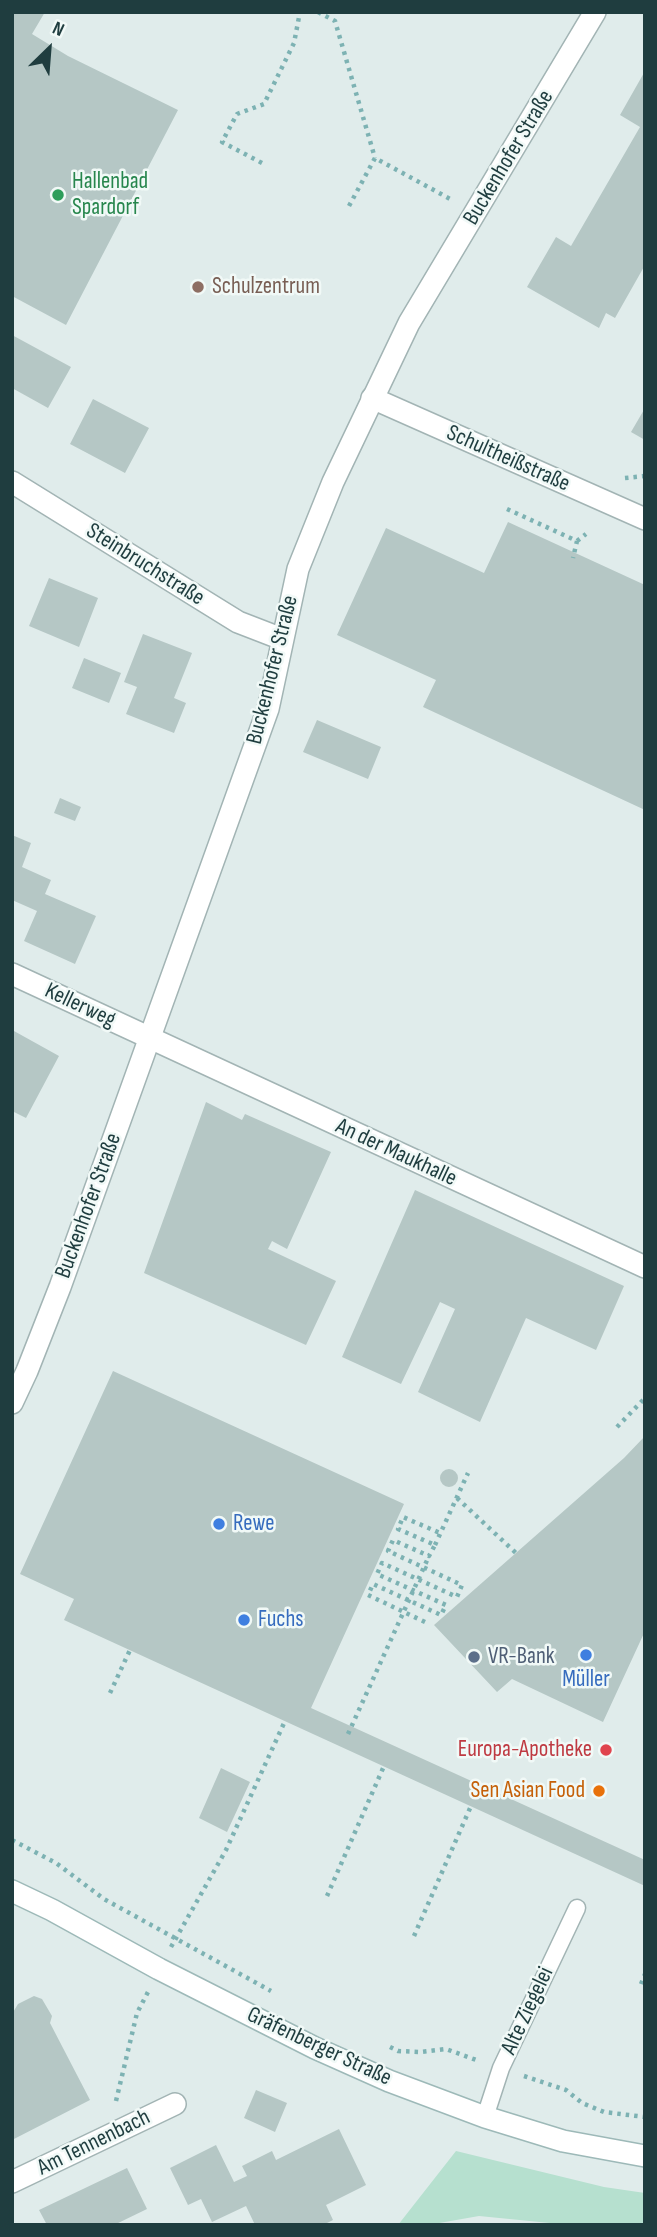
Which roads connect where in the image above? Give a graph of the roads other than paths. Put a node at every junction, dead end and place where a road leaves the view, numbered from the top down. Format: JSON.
{"nodes":[{"id":1,"x":595,"y":12,"type":"edge"},
{"id":2,"x":372,"y":398,"type":"junction"},
{"id":3,"x":12,"y":482,"type":"edge"},
{"id":4,"x":645,"y":519,"type":"edge"},
{"id":5,"x":282,"y":639,"type":"junction"},
{"id":6,"x":12,"y":974,"type":"edge"},
{"id":7,"x":148,"y":1038,"type":"junction"},
{"id":8,"x":645,"y":1267,"type":"edge"},
{"id":9,"x":12,"y":1403,"type":"edge"},
{"id":10,"x":12,"y":1891,"type":"edge"},
{"id":11,"x":577,"y":1908,"type":"dead end"},
{"id":12,"x":175,"y":2104,"type":"dead end"},
{"id":13,"x":485,"y":2117,"type":"junction"},
{"id":14,"x":645,"y":2156,"type":"edge"},
{"id":15,"x":12,"y":2182,"type":"edge"}],
"edges":[{"from":1,"to":2,"type":"street","name":"Buckenhofer Straße"},
{"from":2,"to":4,"type":"street","name":"Schultheißstraße"},
{"from":2,"to":5,"type":"street","name":"Buckenhofer Straße"},
{"from":3,"to":5,"type":"street","name":"Steinbruchstraße"},
{"from":5,"to":7,"type":"street","name":"Buckenhofer Straße"},
{"from":6,"to":7,"type":"street","name":"Kellerweg"},
{"from":7,"to":8,"type":"street","name":"An der Maukhalle"},
{"from":7,"to":9,"type":"street","name":"Buckenhofer Straße"},
{"from":10,"to":13,"type":"street","name":"Gräfenberger Straße"},
{"from":11,"to":13,"type":"lane","name":"Alte Ziegelei"},
{"from":12,"to":15,"type":"street","name":"Am Tennenbach"},
{"from":13,"to":14,"type":"street","name":"Gräfenberger Straße"}]}
